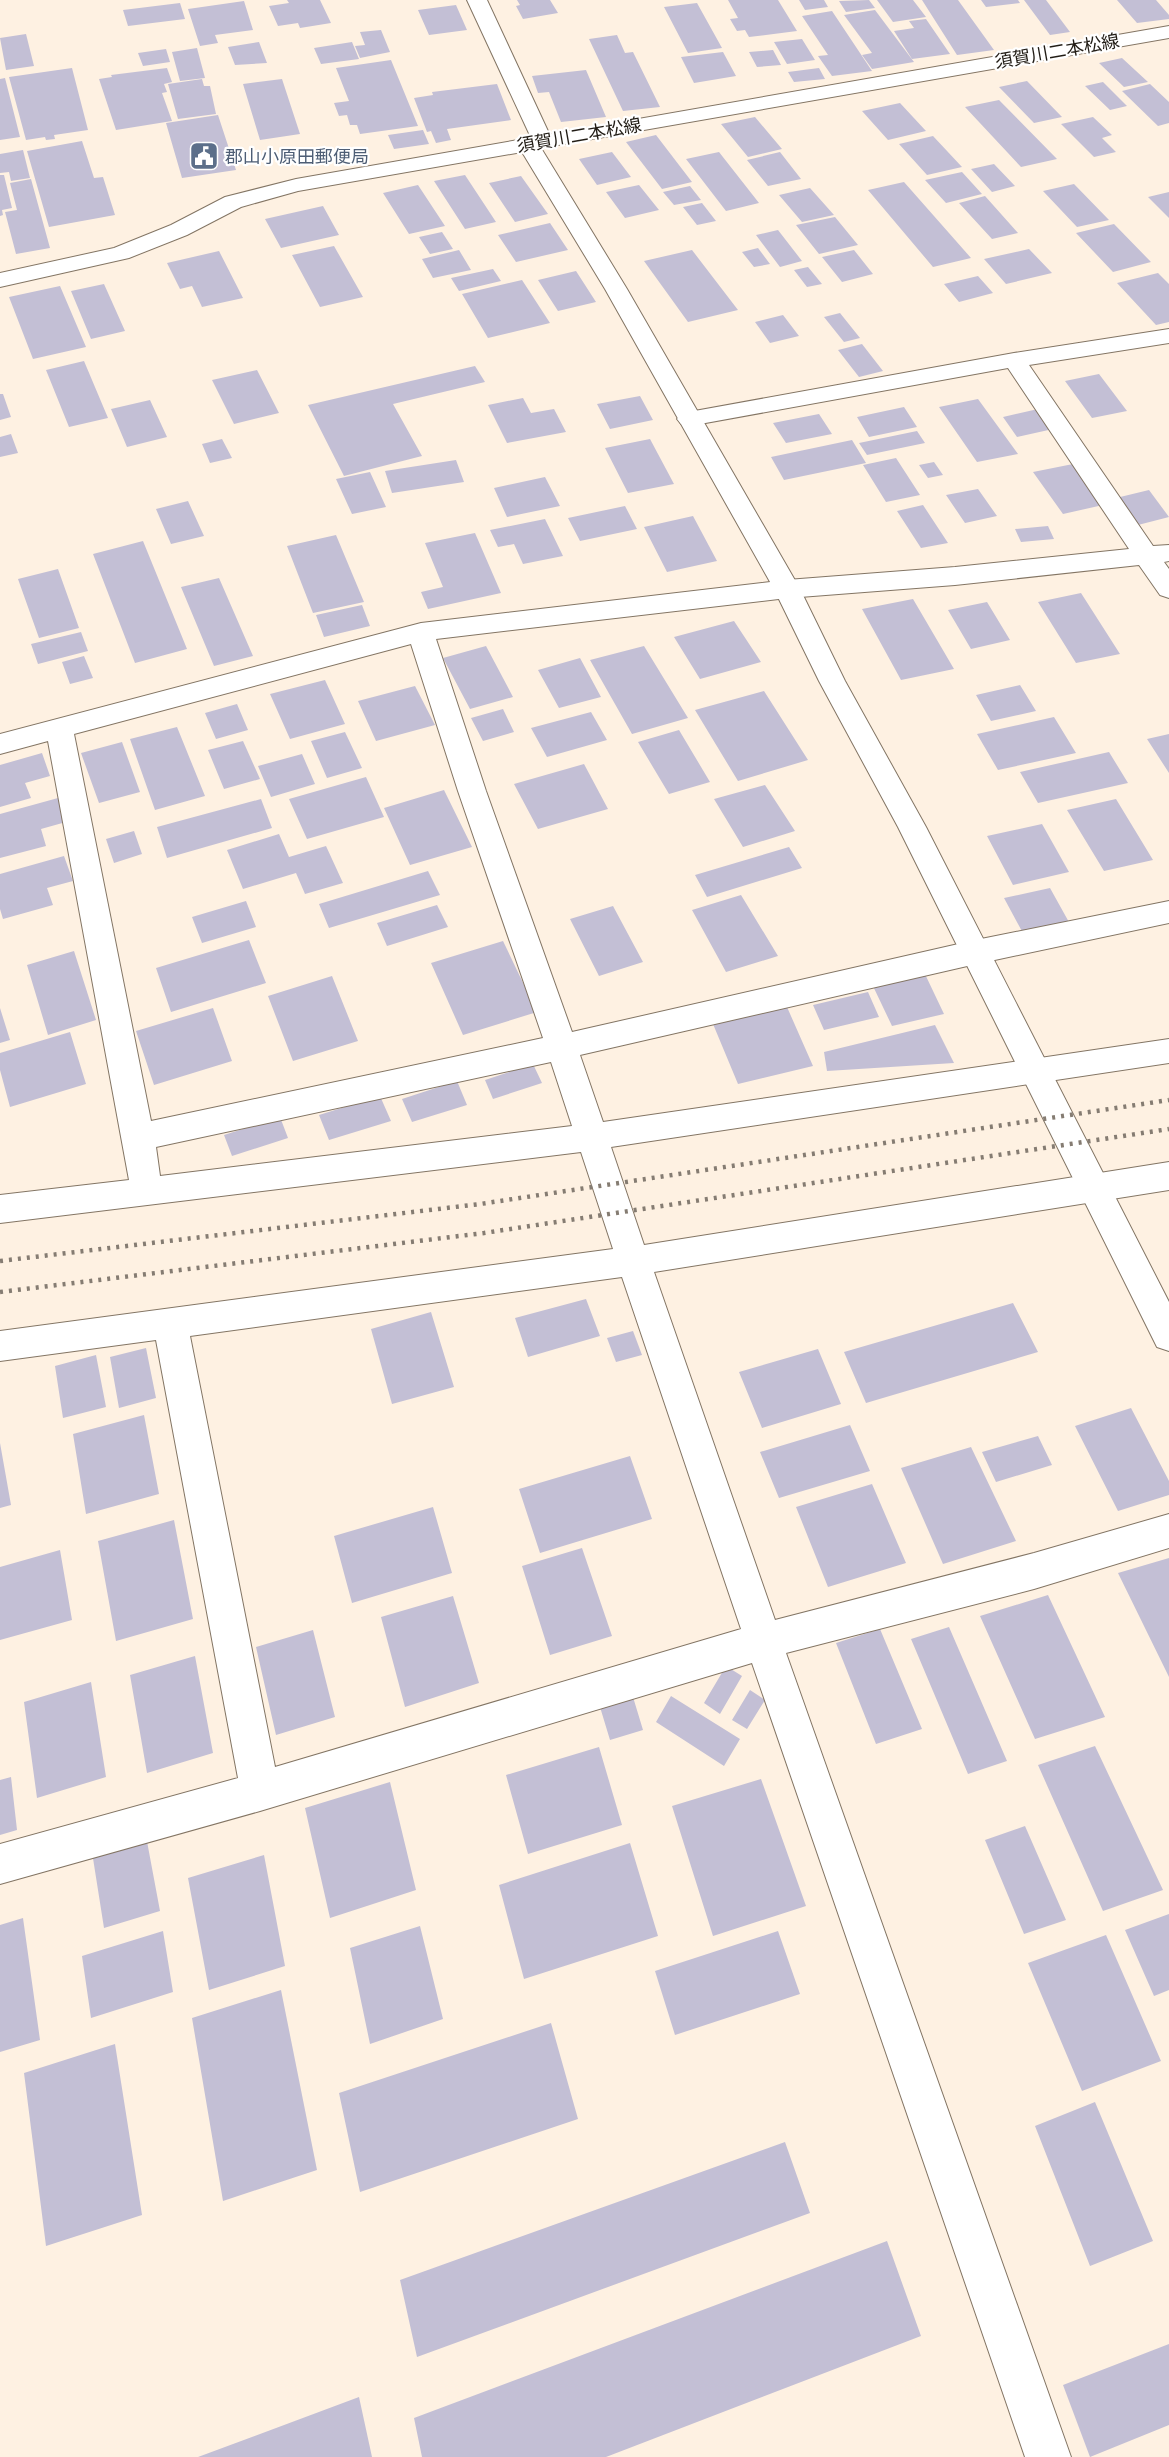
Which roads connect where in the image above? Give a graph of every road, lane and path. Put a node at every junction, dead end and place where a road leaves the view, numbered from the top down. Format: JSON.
{"nodes":[{"id":1,"x":477,"y":0,"type":"edge"},
{"id":2,"x":1169,"y":32,"type":"edge"},
{"id":3,"x":536,"y":144,"type":"junction"},
{"id":4,"x":0,"y":280,"type":"edge"},
{"id":5,"x":1169,"y":336,"type":"edge"},
{"id":6,"x":1014,"y":360,"type":"junction"},
{"id":7,"x":689,"y":419,"type":"junction"},
{"id":8,"x":1157,"y":554,"type":"edge"},
{"id":9,"x":787,"y":589,"type":"junction"},
{"id":10,"x":1169,"y":589,"type":"edge"},
{"id":11,"x":421,"y":632,"type":"junction"},
{"id":12,"x":59,"y":729,"type":"junction"},
{"id":13,"x":0,"y":744,"type":"edge"},
{"id":14,"x":1169,"y":912,"type":"edge"},
{"id":15,"x":976,"y":952,"type":"junction"},
{"id":16,"x":562,"y":1047,"type":"junction"},
{"id":17,"x":1169,"y":1051,"type":"edge"},
{"id":18,"x":1036,"y":1072,"type":"junction"},
{"id":19,"x":138,"y":1137,"type":"junction"},
{"id":20,"x":591,"y":1137,"type":"junction"},
{"id":21,"x":1169,"y":1176,"type":"edge"},
{"id":22,"x":1094,"y":1188,"type":"junction"},
{"id":23,"x":147,"y":1193,"type":"junction"},
{"id":24,"x":0,"y":1209,"type":"edge"},
{"id":25,"x":633,"y":1261,"type":"junction"},
{"id":26,"x":170,"y":1323,"type":"junction"},
{"id":27,"x":1169,"y":1336,"type":"edge"},
{"id":28,"x":0,"y":1346,"type":"edge"},
{"id":29,"x":1169,"y":1531,"type":"edge"},
{"id":30,"x":763,"y":1641,"type":"junction"},
{"id":31,"x":260,"y":1791,"type":"junction"},
{"id":32,"x":0,"y":1864,"type":"edge"},
{"id":33,"x":1048,"y":2457,"type":"edge"}],
"edges":[{"from":1,"to":3,"type":"street"},
{"from":2,"to":3,"type":"street","name":"須賀川二本松線"},
{"from":3,"to":4,"type":"street","name":"須賀川二本松線"},
{"from":3,"to":7,"type":"street"},
{"from":5,"to":6,"type":"street"},
{"from":6,"to":7,"type":"street"},
{"from":6,"to":8,"type":"street"},
{"from":7,"to":9,"type":"street"},
{"from":8,"to":9,"type":"street"},
{"from":8,"to":10,"type":"street"},
{"from":9,"to":11,"type":"street"},
{"from":9,"to":15,"type":"street"},
{"from":11,"to":12,"type":"street"},
{"from":11,"to":16,"type":"street"},
{"from":12,"to":13,"type":"street"},
{"from":12,"to":19,"type":"street"},
{"from":14,"to":15,"type":"street"},
{"from":15,"to":16,"type":"street"},
{"from":15,"to":18,"type":"street"},
{"from":16,"to":19,"type":"street"},
{"from":16,"to":20,"type":"street"},
{"from":17,"to":18,"type":"street"},
{"from":18,"to":20,"type":"street"},
{"from":18,"to":22,"type":"street"},
{"from":19,"to":23,"type":"street"},
{"from":20,"to":23,"type":"street"},
{"from":20,"to":25,"type":"street"},
{"from":21,"to":22,"type":"street"},
{"from":22,"to":25,"type":"street"},
{"from":22,"to":27,"type":"street"},
{"from":23,"to":24,"type":"street"},
{"from":25,"to":26,"type":"street"},
{"from":25,"to":30,"type":"street"},
{"from":26,"to":28,"type":"street"},
{"from":26,"to":31,"type":"street"},
{"from":29,"to":30,"type":"street"},
{"from":30,"to":31,"type":"street"},
{"from":30,"to":33,"type":"street"},
{"from":31,"to":32,"type":"street"}]}
